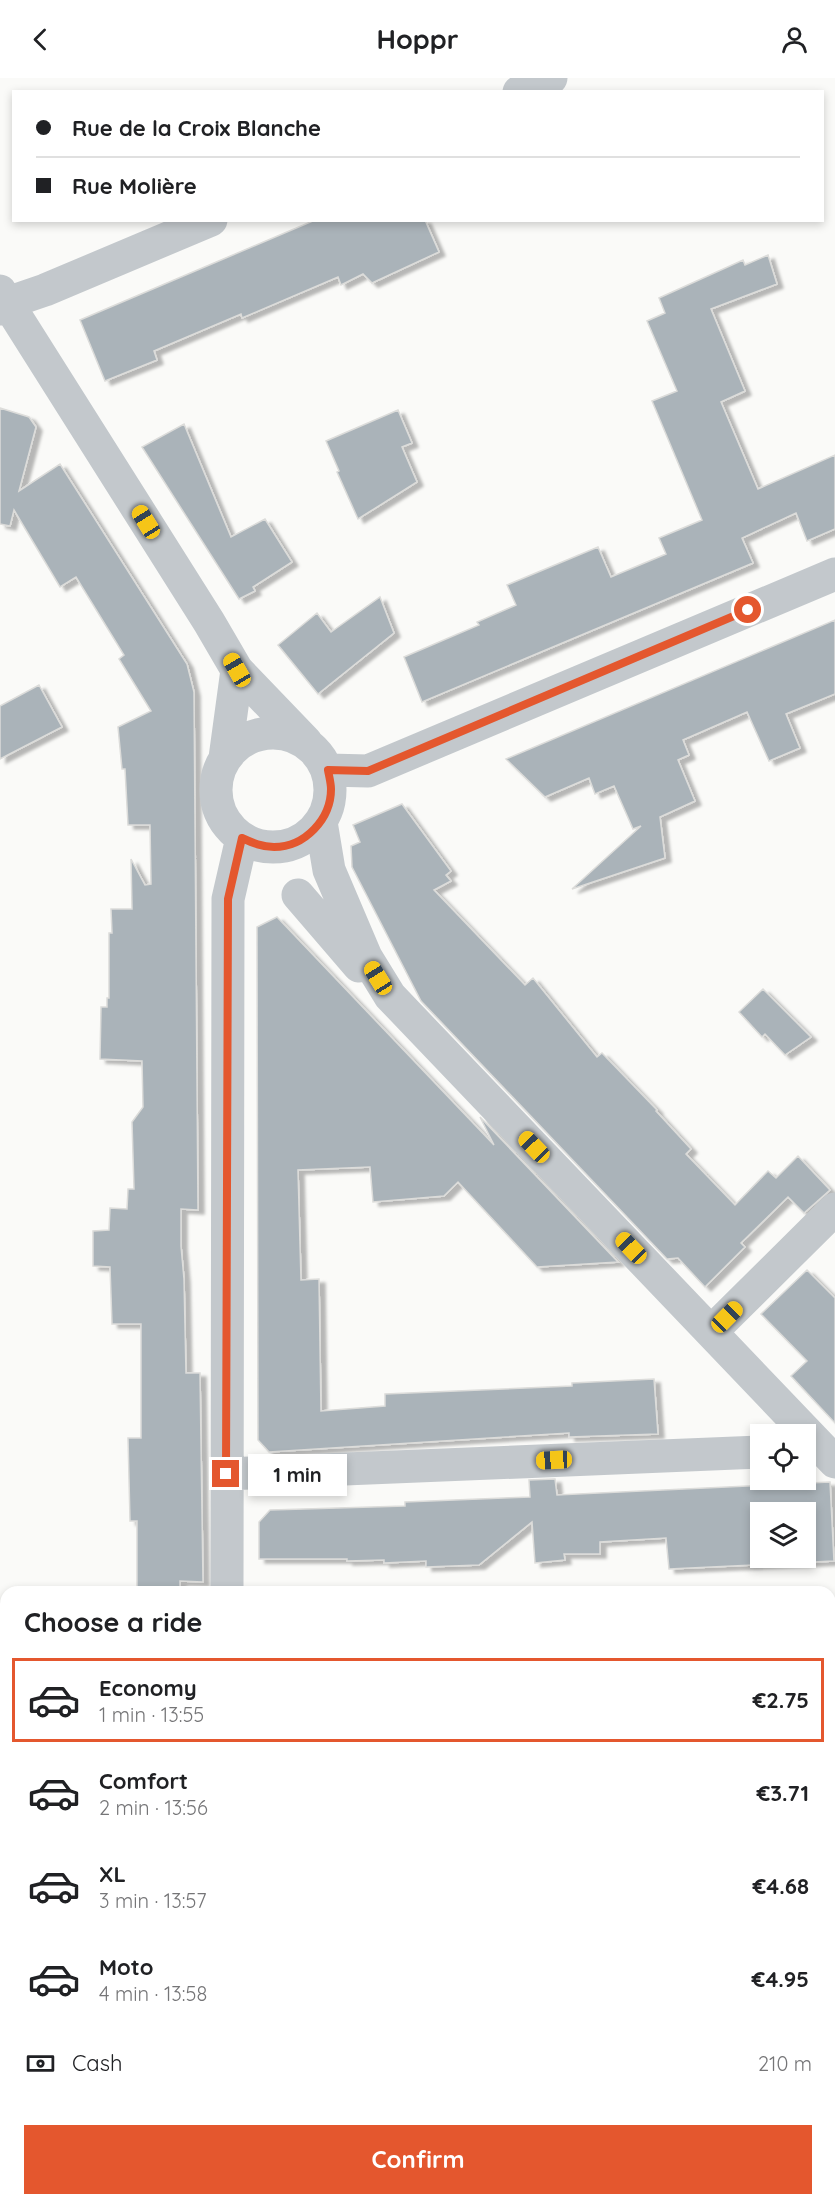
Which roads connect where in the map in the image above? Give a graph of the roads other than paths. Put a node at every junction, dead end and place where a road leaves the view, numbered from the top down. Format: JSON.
{"nodes":[{"id":1,"x":551,"y":78,"type":"edge"},
{"id":2,"x":524,"y":90,"type":"edge"},
{"id":3,"x":206,"y":222,"type":"edge"},
{"id":4,"x":2,"y":301,"type":"edge"},
{"id":5,"x":835,"y":574,"type":"edge"},
{"id":6,"x":237,"y":670,"type":"junction"},
{"id":7,"x":306,"y":742,"type":"junction"},
{"id":8,"x":225,"y":758,"type":"junction"},
{"id":9,"x":328,"y":770,"type":"junction"},
{"id":10,"x":321,"y":822,"type":"junction"},
{"id":11,"x":242,"y":838,"type":"junction"},
{"id":12,"x":298,"y":895,"type":"dead end"},
{"id":13,"x":378,"y":978,"type":"junction"},
{"id":14,"x":835,"y":1209,"type":"edge"},
{"id":15,"x":711,"y":1332,"type":"junction"},
{"id":16,"x":819,"y":1450,"type":"edge"},
{"id":17,"x":750,"y":1452,"type":"edge"},
{"id":18,"x":226,"y":1474,"type":"junction"},
{"id":19,"x":227,"y":1586,"type":"edge"}],
"edges":[{"from":1,"to":2,"type":"street"},
{"from":3,"to":4,"type":"street"},
{"from":4,"to":6,"type":"street"},
{"from":5,"to":9,"type":"street"},
{"from":6,"to":7,"type":"street"},
{"from":6,"to":8,"type":"street"},
{"from":7,"to":8,"type":"street"},
{"from":7,"to":9,"type":"street"},
{"from":8,"to":11,"type":"street"},
{"from":9,"to":10,"type":"street"},
{"from":10,"to":11,"type":"street"},
{"from":10,"to":13,"type":"street"},
{"from":11,"to":18,"type":"street"},
{"from":12,"to":13,"type":"street"},
{"from":13,"to":15,"type":"street"},
{"from":14,"to":15,"type":"street"},
{"from":15,"to":16,"type":"street"},
{"from":17,"to":18,"type":"street"},
{"from":18,"to":19,"type":"street"}]}
